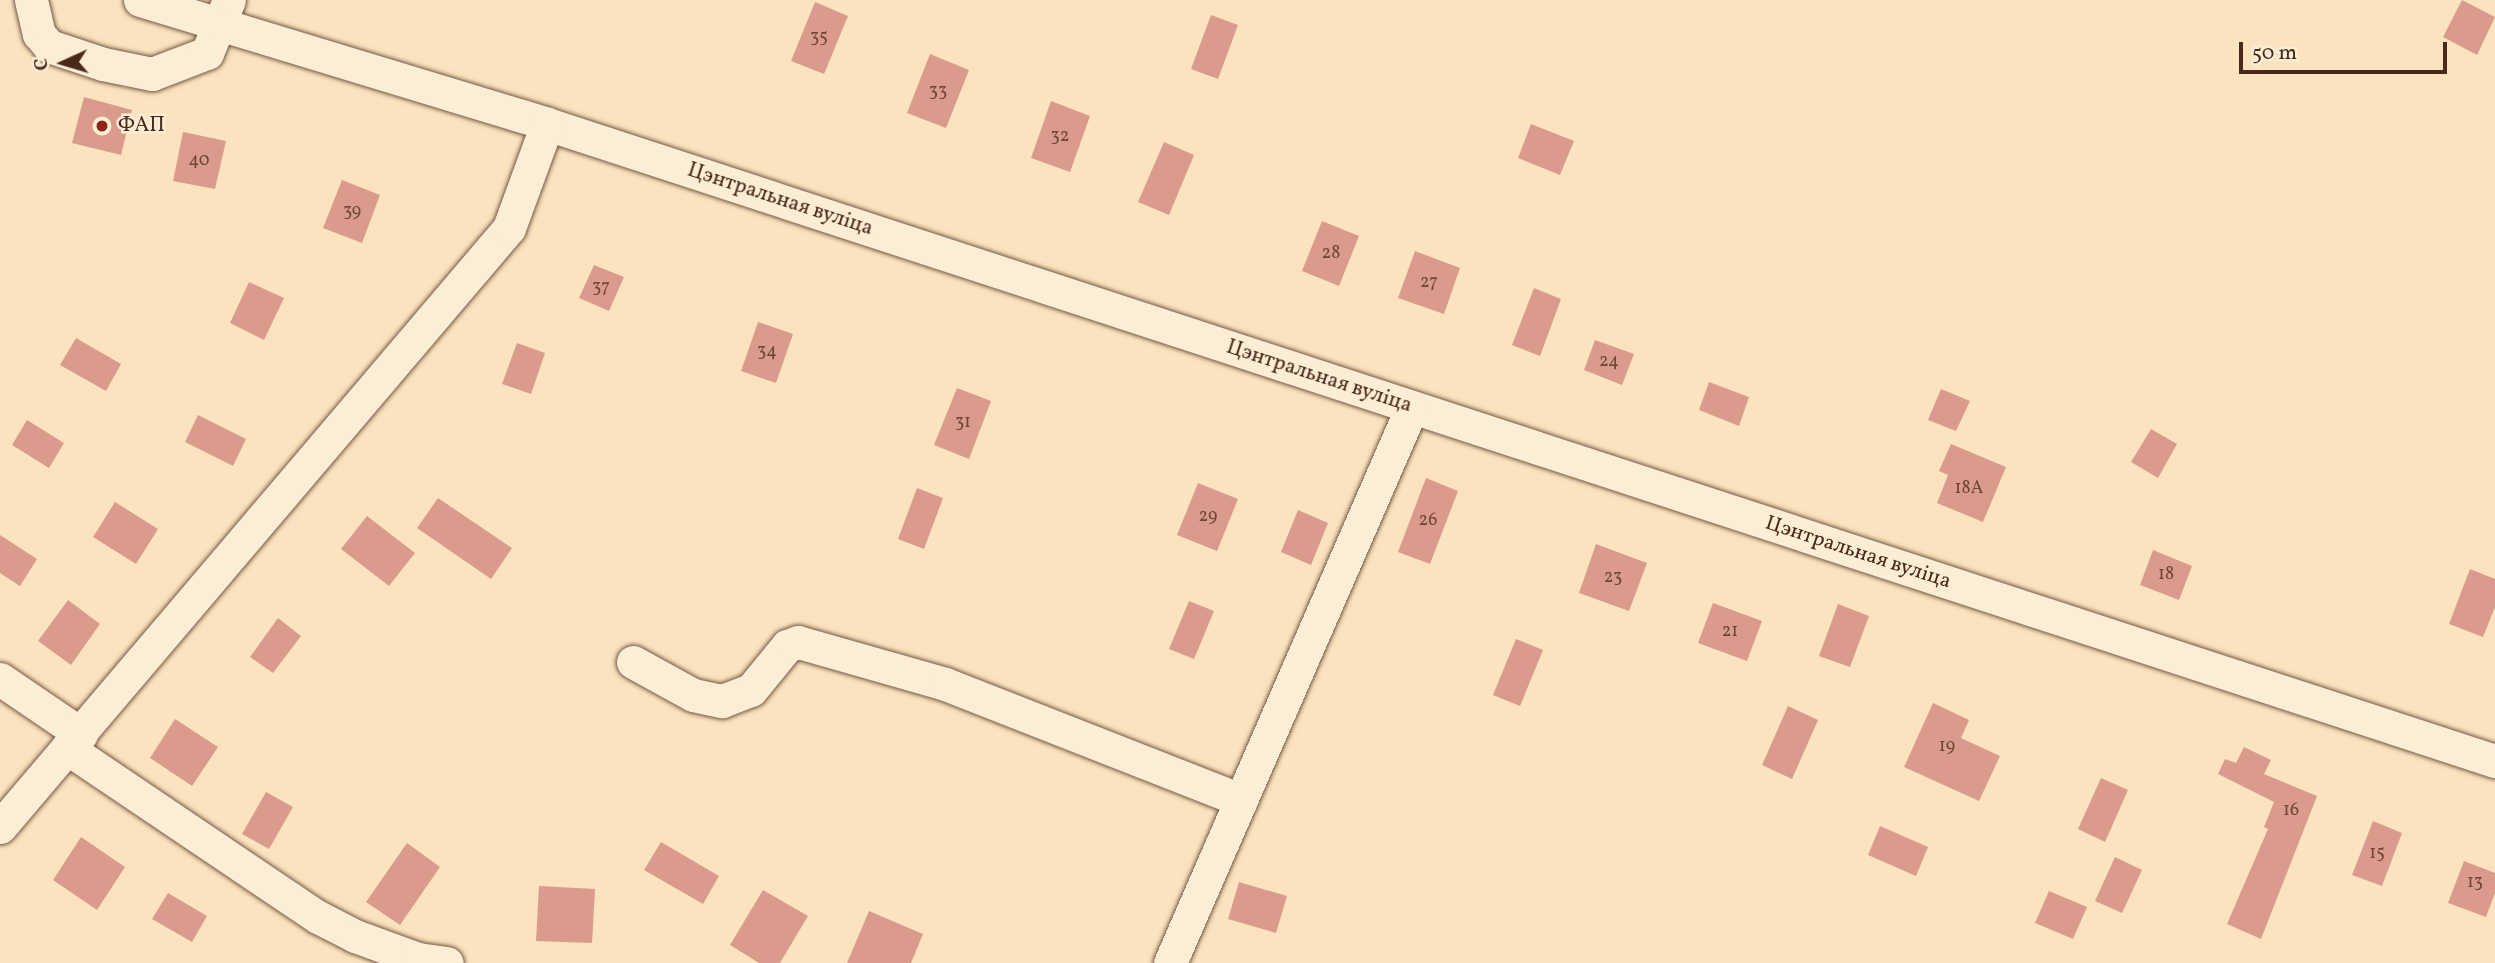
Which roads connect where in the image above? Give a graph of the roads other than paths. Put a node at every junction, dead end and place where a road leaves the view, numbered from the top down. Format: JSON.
{"nodes":[{"id":1,"x":31,"y":0,"type":"edge"},
{"id":2,"x":140,"y":0,"type":"edge"},
{"id":3,"x":223,"y":12,"type":"edge"},
{"id":4,"x":547,"y":124,"type":"junction"},
{"id":5,"x":1412,"y":407,"type":"junction"},
{"id":6,"x":633,"y":662,"type":"dead end"},
{"id":7,"x":0,"y":679,"type":"edge"},
{"id":8,"x":74,"y":741,"type":"junction"},
{"id":9,"x":2495,"y":761,"type":"edge"},
{"id":10,"x":1241,"y":800,"type":"junction"},
{"id":11,"x":0,"y":827,"type":"edge"},
{"id":12,"x":447,"y":963,"type":"edge"},
{"id":13,"x":1170,"y":963,"type":"edge"}],
"edges":[{"from":1,"to":3,"type":"street"},
{"from":2,"to":3,"type":"street","name":"Цэнтральная вуліца"},
{"from":3,"to":4,"type":"street","name":"Цэнтральная вуліца"},
{"from":4,"to":5,"type":"street","name":"Цэнтральная вуліца"},
{"from":4,"to":8,"type":"street"},
{"from":5,"to":9,"type":"street","name":"Цэнтральная вуліца"},
{"from":5,"to":10,"type":"street"},
{"from":6,"to":10,"type":"street"},
{"from":7,"to":8,"type":"street"},
{"from":8,"to":11,"type":"street"},
{"from":8,"to":12,"type":"street"},
{"from":10,"to":13,"type":"street"}]}
